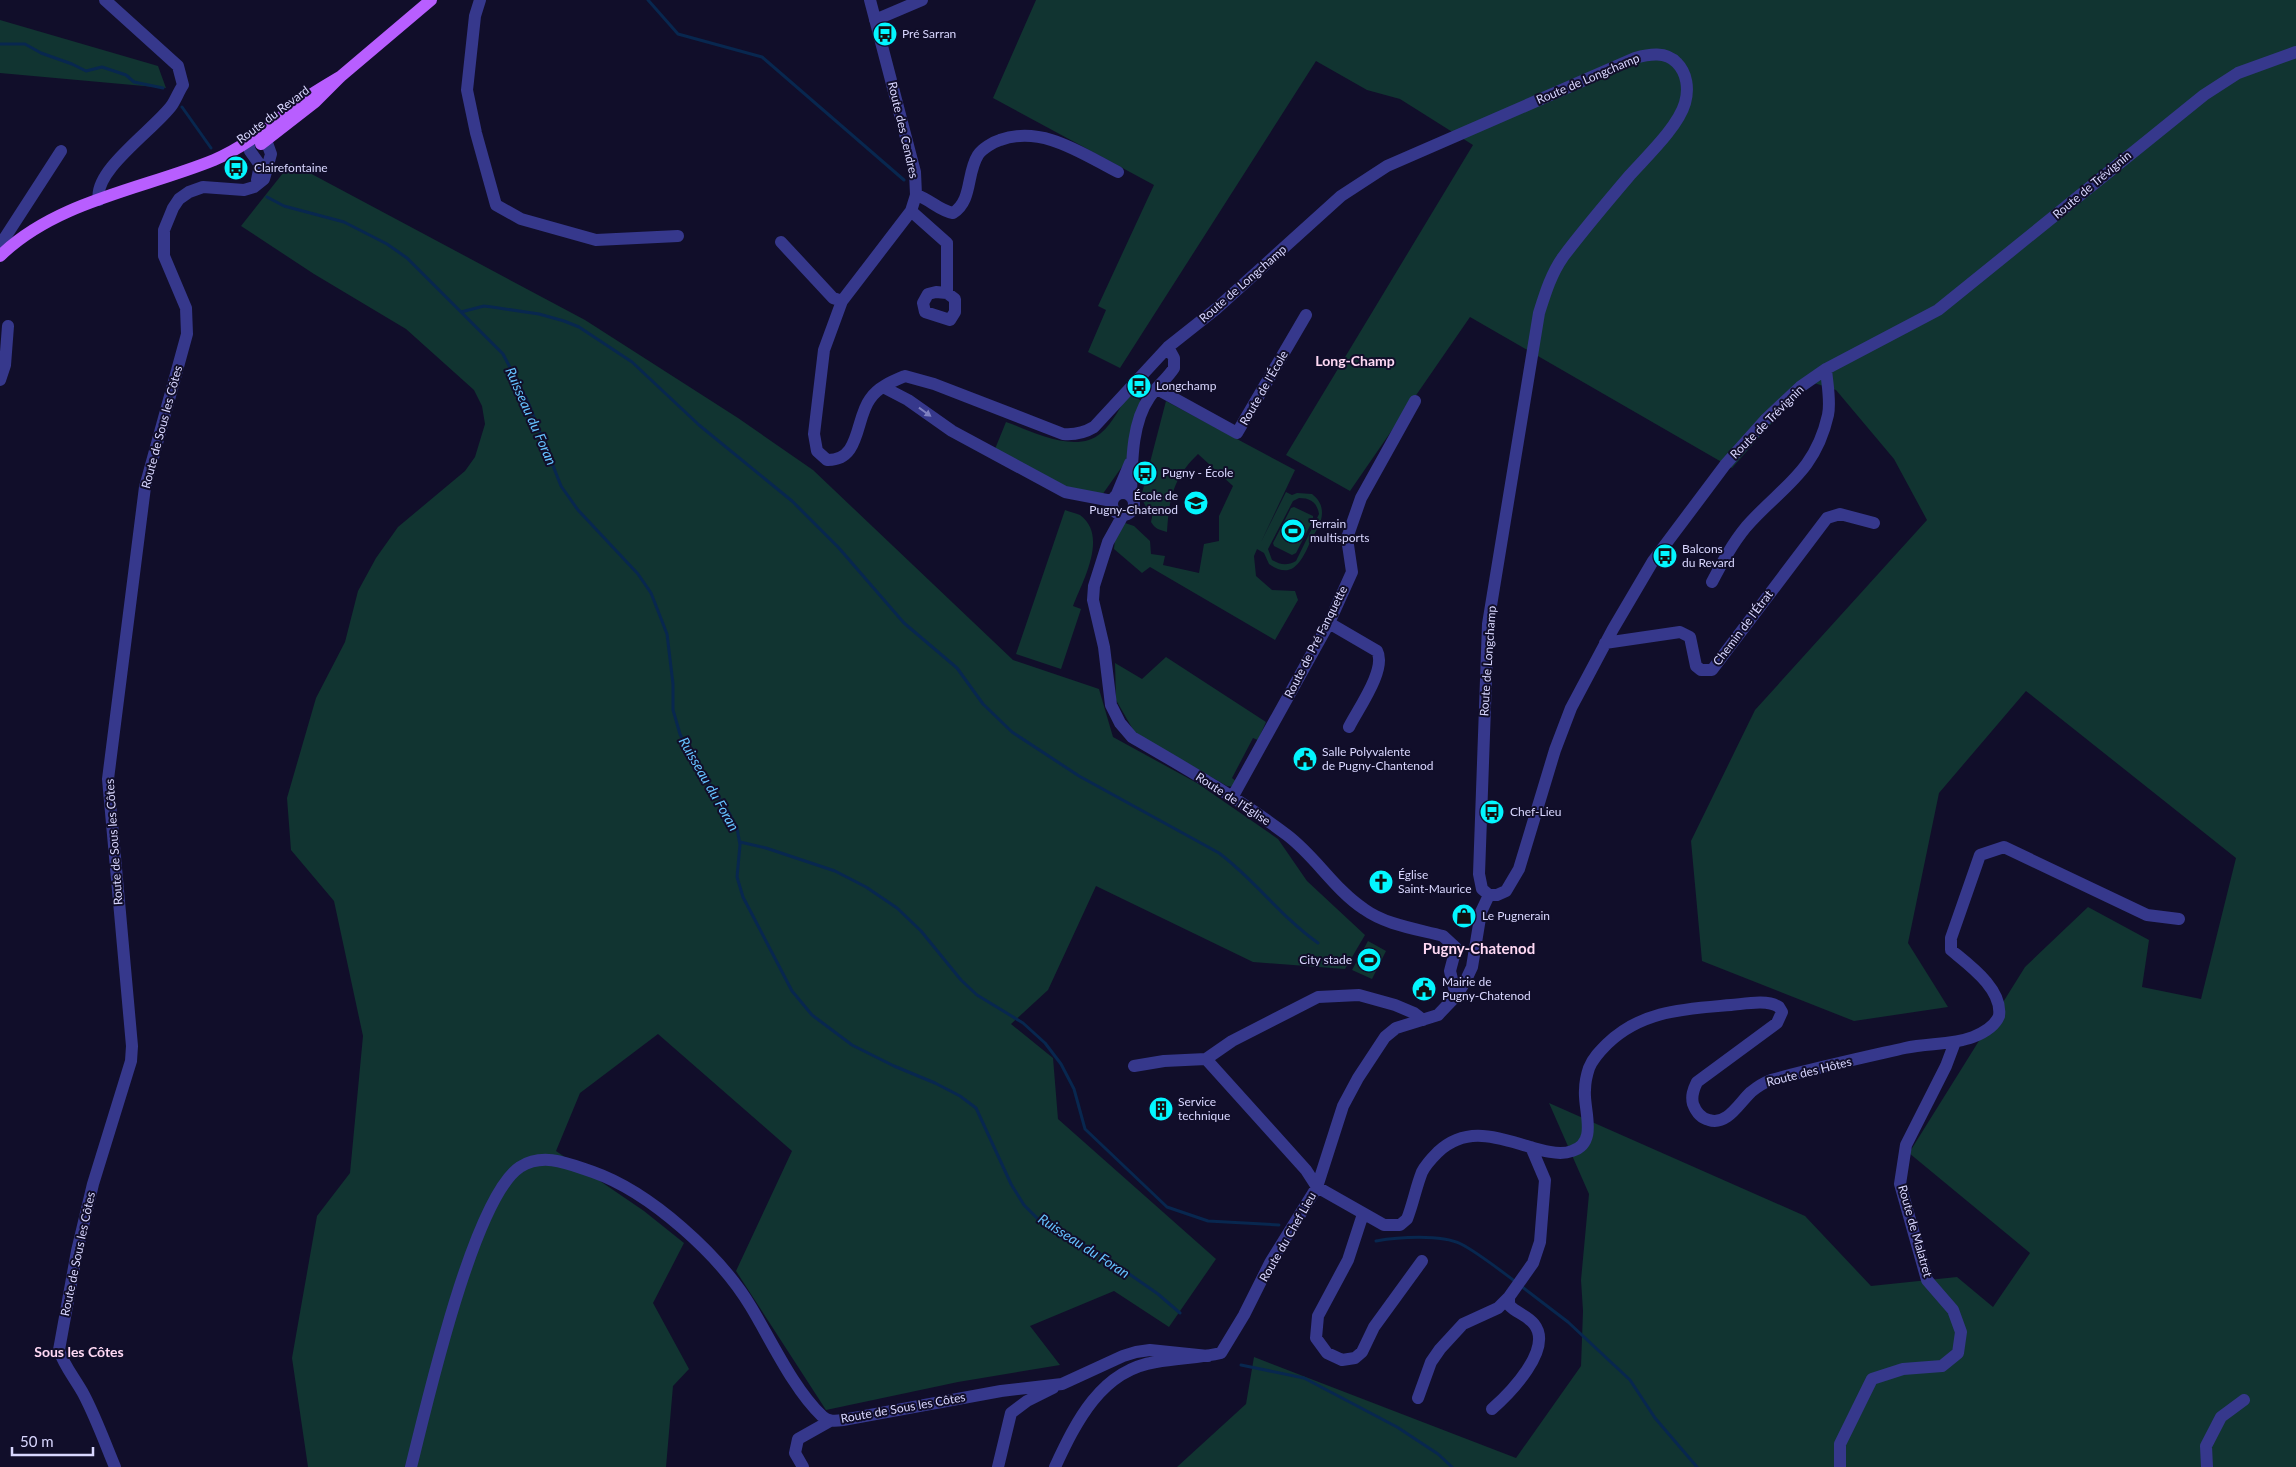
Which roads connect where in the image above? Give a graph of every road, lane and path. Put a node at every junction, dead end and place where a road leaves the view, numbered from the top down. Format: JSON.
{"nodes":[{"id":1,"x":105,"y":0,"type":"edge"},
{"id":2,"x":431,"y":0,"type":"edge"},
{"id":3,"x":480,"y":0,"type":"edge"},
{"id":4,"x":870,"y":0,"type":"edge"},
{"id":5,"x":922,"y":0,"type":"edge"},
{"id":6,"x":875,"y":20,"type":"junction"},
{"id":7,"x":2296,"y":52,"type":"edge"},
{"id":8,"x":263,"y":138,"type":"junction"},
{"id":9,"x":249,"y":147,"type":"junction"},
{"id":10,"x":61,"y":151,"type":"dead end"},
{"id":11,"x":110,"y":171,"type":"junction"},
{"id":12,"x":1118,"y":172,"type":"dead end"},
{"id":13,"x":254,"y":187,"type":"junction"},
{"id":14,"x":113,"y":195,"type":"junction"},
{"id":15,"x":916,"y":195,"type":"junction"},
{"id":16,"x":99,"y":200,"type":"junction"},
{"id":17,"x":911,"y":211,"type":"junction"},
{"id":18,"x":678,"y":236,"type":"dead end"},
{"id":19,"x":781,"y":242,"type":"dead end"},
{"id":20,"x":1,"y":255,"type":"edge"},
{"id":21,"x":947,"y":293,"type":"dead end"},
{"id":22,"x":842,"y":301,"type":"junction"},
{"id":23,"x":1306,"y":315,"type":"dead end"},
{"id":24,"x":8,"y":326,"type":"dead end"},
{"id":25,"x":1164,"y":352,"type":"junction"},
{"id":26,"x":1826,"y":369,"type":"junction"},
{"id":27,"x":0,"y":380,"type":"edge"},
{"id":28,"x":883,"y":387,"type":"junction"},
{"id":29,"x":1157,"y":389,"type":"junction"},
{"id":30,"x":1416,"y":401,"type":"dead end"},
{"id":31,"x":1133,"y":459,"type":"junction"},
{"id":32,"x":1131,"y":496,"type":"junction"},
{"id":33,"x":1116,"y":505,"type":"junction"},
{"id":34,"x":1874,"y":523,"type":"dead end"},
{"id":35,"x":1712,"y":582,"type":"dead end"},
{"id":36,"x":1329,"y":623,"type":"junction"},
{"id":37,"x":1605,"y":644,"type":"junction"},
{"id":38,"x":1349,"y":726,"type":"dead end"},
{"id":39,"x":1233,"y":796,"type":"junction"},
{"id":40,"x":1489,"y":895,"type":"junction"},
{"id":41,"x":2180,"y":919,"type":"dead end"},
{"id":42,"x":1456,"y":996,"type":"junction"},
{"id":43,"x":1423,"y":1020,"type":"junction"},
{"id":44,"x":1955,"y":1042,"type":"junction"},
{"id":45,"x":1206,"y":1059,"type":"junction"},
{"id":46,"x":1134,"y":1066,"type":"dead end"},
{"id":47,"x":1531,"y":1147,"type":"junction"},
{"id":48,"x":1317,"y":1187,"type":"junction"},
{"id":49,"x":1364,"y":1214,"type":"junction"},
{"id":50,"x":1422,"y":1261,"type":"dead end"},
{"id":51,"x":1512,"y":1294,"type":"junction"},
{"id":52,"x":1208,"y":1356,"type":"junction"},
{"id":53,"x":1062,"y":1384,"type":"junction"},
{"id":54,"x":1418,"y":1398,"type":"dead end"},
{"id":55,"x":2244,"y":1400,"type":"dead end"},
{"id":56,"x":1492,"y":1409,"type":"dead end"},
{"id":57,"x":830,"y":1421,"type":"junction"},
{"id":58,"x":115,"y":1467,"type":"edge"},
{"id":59,"x":410,"y":1467,"type":"edge"},
{"id":60,"x":803,"y":1467,"type":"edge"},
{"id":61,"x":998,"y":1467,"type":"edge"},
{"id":62,"x":1054,"y":1467,"type":"edge"},
{"id":63,"x":1840,"y":1467,"type":"edge"},
{"id":64,"x":2207,"y":1467,"type":"edge"}],
"edges":[{"from":1,"to":11,"type":"street"},
{"from":2,"to":8,"type":"main road","name":"Route du Revard"},
{"from":3,"to":18,"type":"street"},
{"from":4,"to":6,"type":"street","name":"Route des Cendres"},
{"from":5,"to":6,"type":"street"},
{"from":6,"to":15,"type":"street","name":"Route des Cendres"},
{"from":7,"to":26,"type":"street","name":"Route de Trévignin"},
{"from":8,"to":9,"type":"main road","name":"Route du Revard"},
{"from":8,"to":13,"type":"street"},
{"from":9,"to":13,"type":"street"},
{"from":9,"to":14,"type":"main road","name":"Route du Revard"},
{"from":10,"to":20,"type":"street"},
{"from":11,"to":14,"type":"street"},
{"from":11,"to":16,"type":"street"},
{"from":12,"to":15,"type":"street"},
{"from":13,"to":58,"type":"street","name":"Route de Sous les Côtes"},
{"from":14,"to":16,"type":"main road","name":"Route du Revard"},
{"from":15,"to":17,"type":"street","name":"Route des Cendres"},
{"from":16,"to":20,"type":"main road","name":"Route du Revard"},
{"from":17,"to":21,"type":"street"},
{"from":17,"to":22,"type":"street","name":"Route des Cendres"},
{"from":19,"to":22,"type":"street"},
{"from":22,"to":28,"type":"street","name":"Route des Cendres"},
{"from":23,"to":29,"type":"street","name":"Route de l'École"},
{"from":24,"to":27,"type":"street"},
{"from":25,"to":28,"type":"street","name":"Route de Longchamp"},
{"from":25,"to":29,"type":"street"},
{"from":25,"to":40,"type":"street","name":"Route de Longchamp"},
{"from":26,"to":35,"type":"street"},
{"from":26,"to":37,"type":"street","name":"Route de Trévignin"},
{"from":28,"to":33,"type":"street","one_way":true},
{"from":29,"to":31,"type":"street"},
{"from":30,"to":36,"type":"street","name":"Route de Pré Fanquette"},
{"from":31,"to":32,"type":"street"},
{"from":31,"to":33,"type":"street"},
{"from":32,"to":33,"type":"street"},
{"from":32,"to":33,"type":"street"},
{"from":33,"to":39,"type":"street","name":"Route de l'Église"},
{"from":34,"to":37,"type":"street","name":"Chemin de l'Étrat"},
{"from":36,"to":38,"type":"street"},
{"from":36,"to":39,"type":"street","name":"Route de Pré Fanquette"},
{"from":37,"to":40,"type":"street","name":"Route de Trévignin"},
{"from":39,"to":42,"type":"street","name":"Route de l'Église"},
{"from":40,"to":42,"type":"street"},
{"from":41,"to":44,"type":"street","name":"Route des Hôtes"},
{"from":42,"to":43,"type":"street"},
{"from":43,"to":45,"type":"street"},
{"from":43,"to":48,"type":"street","name":"Route du Chef Lieu"},
{"from":44,"to":47,"type":"street","name":"Route des Hôtes"},
{"from":44,"to":63,"type":"street","name":"Route de Malatret"},
{"from":45,"to":46,"type":"street"},
{"from":45,"to":48,"type":"street"},
{"from":47,"to":49,"type":"street","name":"Route des Hôtes"},
{"from":47,"to":51,"type":"street"},
{"from":48,"to":49,"type":"street","name":"Route des Hôtes"},
{"from":48,"to":52,"type":"street","name":"Route du Chef Lieu"},
{"from":49,"to":50,"type":"street"},
{"from":51,"to":54,"type":"street"},
{"from":51,"to":56,"type":"street"},
{"from":52,"to":53,"type":"street","name":"Route de Sous les Côtes"},
{"from":52,"to":62,"type":"street"},
{"from":53,"to":57,"type":"street","name":"Route de Sous les Côtes"},
{"from":53,"to":61,"type":"street"},
{"from":55,"to":64,"type":"street"},
{"from":57,"to":59,"type":"street","name":"Route de Sous les Côtes"},
{"from":57,"to":60,"type":"street"}]}
